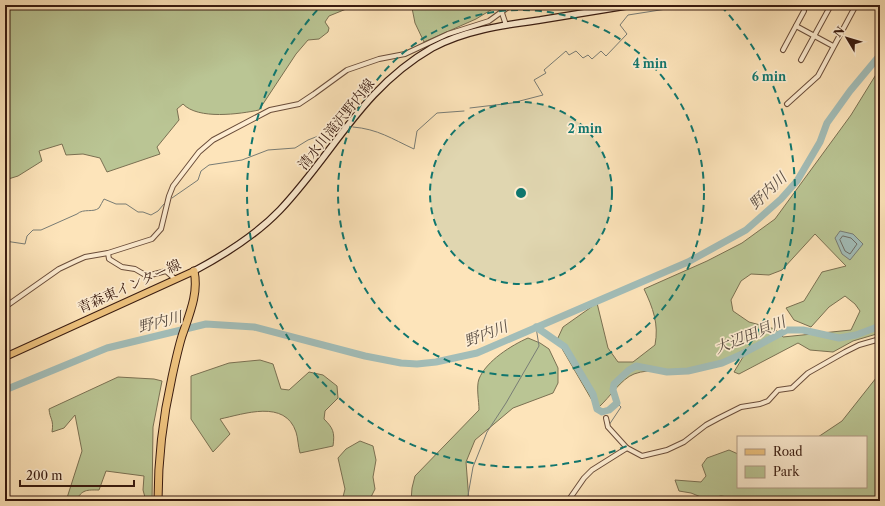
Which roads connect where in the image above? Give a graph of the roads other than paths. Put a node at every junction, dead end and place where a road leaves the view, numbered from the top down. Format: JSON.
{"nodes":[{"id":1,"x":511,"y":5,"type":"edge"},
{"id":2,"x":632,"y":5,"type":"edge"},
{"id":3,"x":831,"y":5,"type":"edge"},
{"id":4,"x":856,"y":5,"type":"edge"},
{"id":5,"x":804,"y":11,"type":"dead end"},
{"id":6,"x":502,"y":13,"type":"junction"},
{"id":7,"x":506,"y":25,"type":"junction"},
{"id":8,"x":796,"y":26,"type":"junction"},
{"id":9,"x":814,"y":36,"type":"junction"},
{"id":10,"x":833,"y":46,"type":"junction"},
{"id":11,"x":782,"y":50,"type":"dead end"},
{"id":12,"x":801,"y":60,"type":"dead end"},
{"id":13,"x":787,"y":104,"type":"dead end"},
{"id":14,"x":108,"y":253,"type":"junction"},
{"id":15,"x":194,"y":271,"type":"junction"},
{"id":16,"x":175,"y":279,"type":"junction"},
{"id":17,"x":5,"y":306,"type":"edge"},
{"id":18,"x":880,"y":339,"type":"edge"},
{"id":19,"x":5,"y":357,"type":"edge"},
{"id":20,"x":606,"y":418,"type":"dead end"},
{"id":21,"x":627,"y":448,"type":"junction"},
{"id":22,"x":158,"y":501,"type":"edge"},
{"id":23,"x":568,"y":501,"type":"edge"}],
"edges":[{"from":1,"to":6,"type":"street"},
{"from":2,"to":7,"type":"main road","name":"清水川滝沢野内線"},
{"from":3,"to":9,"type":"street"},
{"from":4,"to":10,"type":"street"},
{"from":5,"to":8,"type":"street"},
{"from":6,"to":7,"type":"street"},
{"from":6,"to":14,"type":"street"},
{"from":7,"to":15,"type":"main road","name":"清水川滝沢野内線"},
{"from":8,"to":9,"type":"street"},
{"from":8,"to":11,"type":"street"},
{"from":9,"to":10,"type":"street"},
{"from":9,"to":12,"type":"street"},
{"from":10,"to":13,"type":"street"},
{"from":14,"to":16,"type":"street"},
{"from":14,"to":17,"type":"street"},
{"from":15,"to":16,"type":"main road","name":"青森東インター線"},
{"from":15,"to":22,"type":"highway","name":"青森東インター線"},
{"from":16,"to":19,"type":"main road","name":"青森東インター線"},
{"from":18,"to":21,"type":"street"},
{"from":20,"to":21,"type":"street"},
{"from":21,"to":23,"type":"street"}]}
